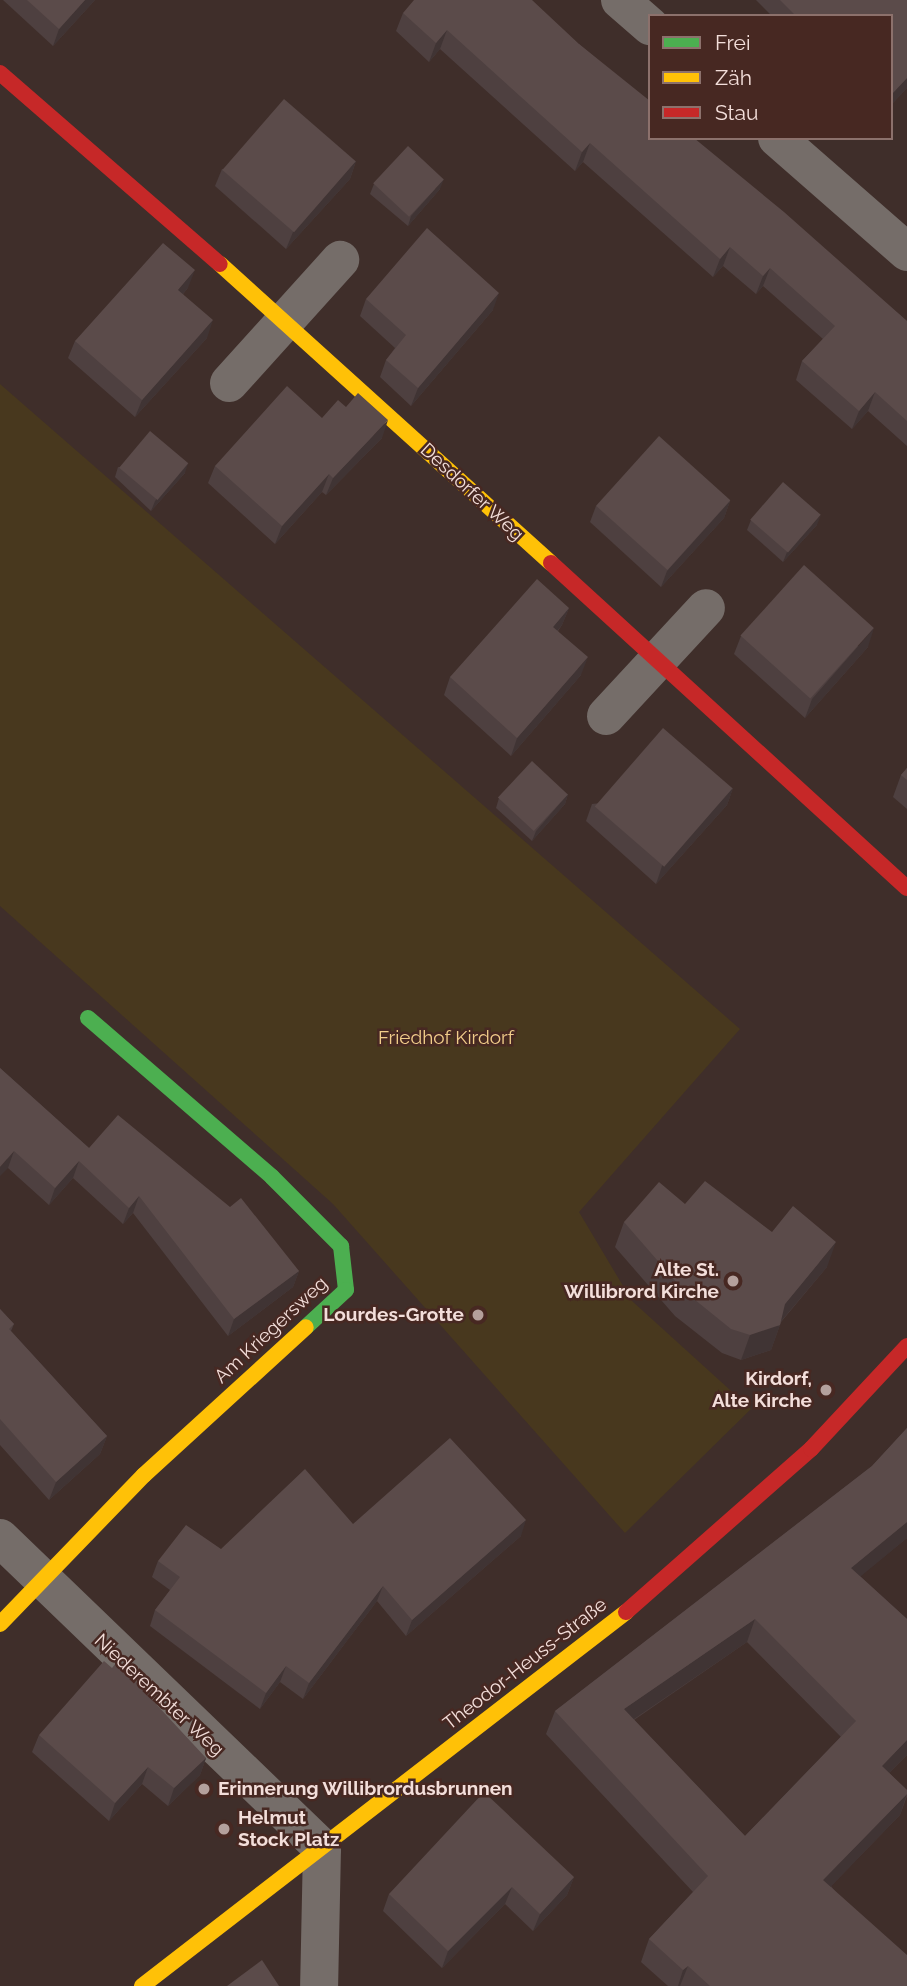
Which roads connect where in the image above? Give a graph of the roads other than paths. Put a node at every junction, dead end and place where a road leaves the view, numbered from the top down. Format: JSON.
{"nodes":[{"id":1,"x":620,"y":0,"type":"edge"},
{"id":2,"x":648,"y":24,"type":"edge"},
{"id":3,"x":0,"y":73,"type":"edge"},
{"id":4,"x":779,"y":140,"type":"edge"},
{"id":5,"x":907,"y":253,"type":"edge"},
{"id":6,"x":340,"y":260,"type":"dead end"},
{"id":7,"x":287,"y":322,"type":"junction"},
{"id":8,"x":229,"y":383,"type":"dead end"},
{"id":9,"x":706,"y":608,"type":"dead end"},
{"id":10,"x":657,"y":662,"type":"junction"},
{"id":11,"x":606,"y":716,"type":"dead end"},
{"id":12,"x":907,"y":888,"type":"edge"},
{"id":13,"x":88,"y":1018,"type":"dead end"},
{"id":14,"x":907,"y":1346,"type":"edge"},
{"id":15,"x":0,"y":1538,"type":"edge"},
{"id":16,"x":37,"y":1580,"type":"junction"},
{"id":17,"x":0,"y":1624,"type":"edge"},
{"id":18,"x":321,"y":1848,"type":"junction"},
{"id":19,"x":142,"y":1986,"type":"edge"},
{"id":20,"x":319,"y":1986,"type":"edge"}],
"edges":[{"from":1,"to":2,"type":"street"},
{"from":3,"to":7,"type":"street","name":"Desdorfer Weg"},
{"from":4,"to":5,"type":"street"},
{"from":6,"to":7,"type":"street"},
{"from":7,"to":8,"type":"street"},
{"from":7,"to":10,"type":"street","name":"Desdorfer Weg"},
{"from":9,"to":10,"type":"street"},
{"from":10,"to":11,"type":"street"},
{"from":10,"to":12,"type":"street","name":"Desdorfer Weg"},
{"from":13,"to":16,"type":"street","name":"Am Kriegersweg"},
{"from":14,"to":18,"type":"street","name":"Theodor-Heuss-Straße"},
{"from":15,"to":16,"type":"street","name":"Niederembter Weg"},
{"from":16,"to":17,"type":"street"},
{"from":16,"to":18,"type":"street","name":"Niederembter Weg"},
{"from":18,"to":19,"type":"street","name":"Theodor-Heuss-Straße"},
{"from":18,"to":20,"type":"street"}]}
